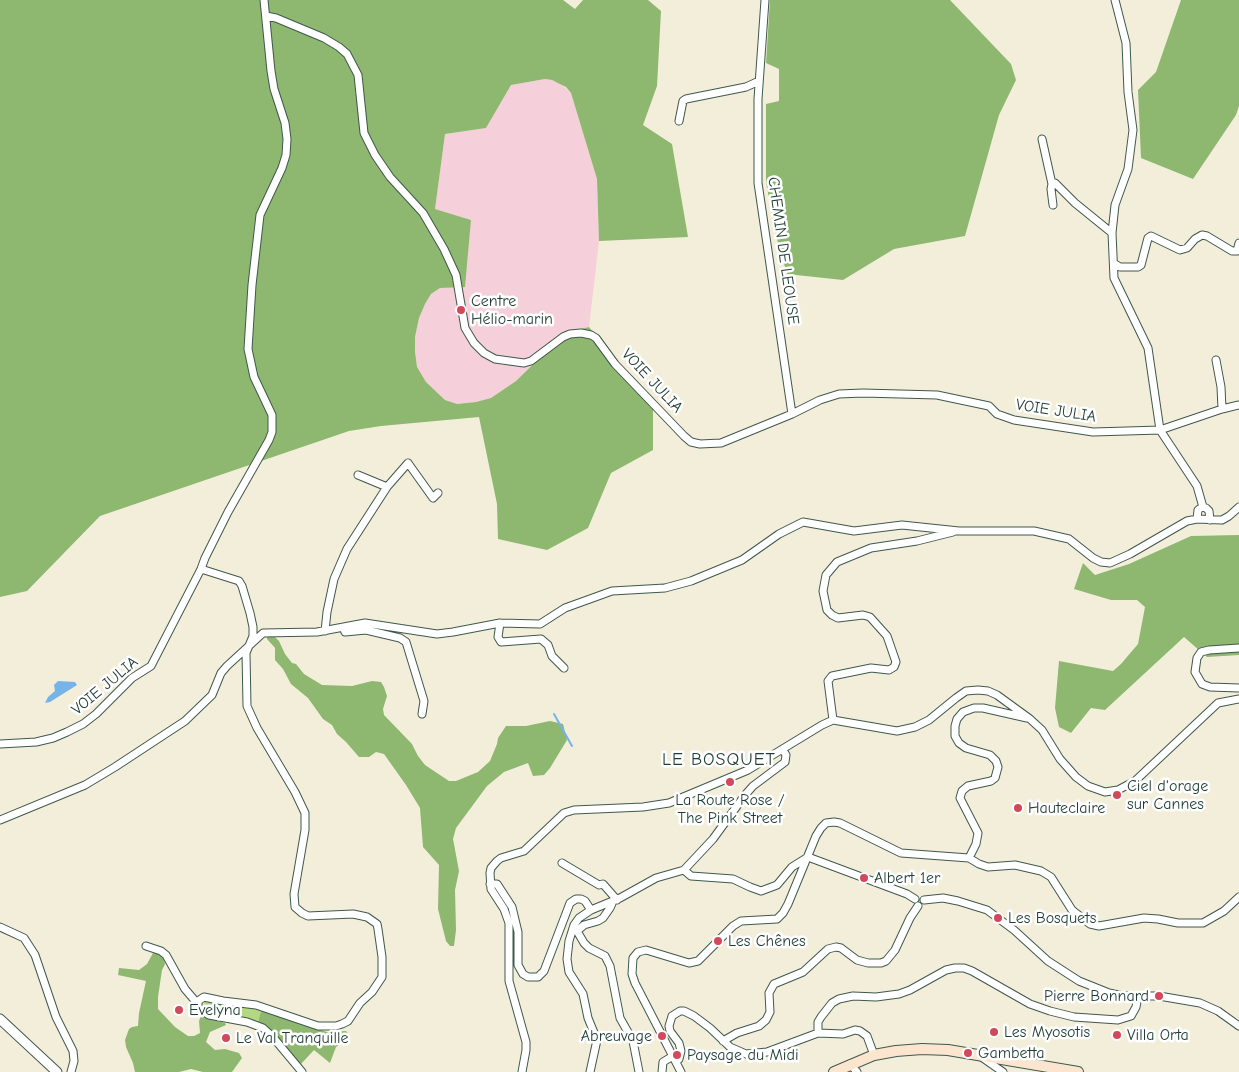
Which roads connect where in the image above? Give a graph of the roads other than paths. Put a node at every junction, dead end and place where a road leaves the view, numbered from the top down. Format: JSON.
{"nodes":[{"id":1,"x":264,"y":0,"type":"edge"},
{"id":2,"x":764,"y":0,"type":"edge"},
{"id":3,"x":1115,"y":0,"type":"edge"},
{"id":4,"x":266,"y":16,"type":"junction"},
{"id":5,"x":759,"y":81,"type":"junction"},
{"id":6,"x":679,"y":121,"type":"dead end"},
{"id":7,"x":1042,"y":139,"type":"dead end"},
{"id":8,"x":1052,"y":184,"type":"junction"},
{"id":9,"x":1053,"y":205,"type":"dead end"},
{"id":10,"x":1112,"y":233,"type":"junction"},
{"id":11,"x":1239,"y":243,"type":"edge"},
{"id":12,"x":1115,"y":264,"type":"junction"},
{"id":13,"x":1216,"y":360,"type":"dead end"},
{"id":14,"x":1239,"y":406,"type":"edge"},
{"id":15,"x":1222,"y":409,"type":"junction"},
{"id":16,"x":792,"y":414,"type":"junction"},
{"id":17,"x":1160,"y":430,"type":"junction"},
{"id":18,"x":358,"y":475,"type":"dead end"},
{"id":19,"x":387,"y":487,"type":"junction"},
{"id":20,"x":438,"y":493,"type":"dead end"},
{"id":21,"x":1203,"y":507,"type":"junction"},
{"id":22,"x":1239,"y":507,"type":"edge"},
{"id":23,"x":1197,"y":519,"type":"junction"},
{"id":24,"x":1210,"y":520,"type":"junction"},
{"id":25,"x":959,"y":531,"type":"junction"},
{"id":26,"x":201,"y":569,"type":"junction"},
{"id":27,"x":500,"y":623,"type":"junction"},
{"id":28,"x":343,"y":627,"type":"junction"},
{"id":29,"x":325,"y":631,"type":"junction"},
{"id":30,"x":250,"y":643,"type":"junction"},
{"id":31,"x":1239,"y":648,"type":"edge"},
{"id":32,"x":564,"y":668,"type":"dead end"},
{"id":33,"x":1239,"y":688,"type":"edge"},
{"id":34,"x":1239,"y":699,"type":"edge"},
{"id":35,"x":422,"y":714,"type":"dead end"},
{"id":36,"x":1030,"y":719,"type":"junction"},
{"id":37,"x":833,"y":720,"type":"junction"},
{"id":38,"x":0,"y":744,"type":"edge"},
{"id":39,"x":783,"y":750,"type":"junction"},
{"id":40,"x":0,"y":820,"type":"edge"},
{"id":41,"x":808,"y":857,"type":"junction"},
{"id":42,"x":969,"y":858,"type":"junction"},
{"id":43,"x":562,"y":863,"type":"dead end"},
{"id":44,"x":684,"y":870,"type":"junction"},
{"id":45,"x":490,"y":884,"type":"junction"},
{"id":46,"x":1239,"y":897,"type":"edge"},
{"id":47,"x":615,"y":900,"type":"junction"},
{"id":48,"x":917,"y":902,"type":"junction"},
{"id":49,"x":591,"y":910,"type":"junction"},
{"id":50,"x":0,"y":927,"type":"edge"},
{"id":51,"x":146,"y":946,"type":"dead end"},
{"id":52,"x":1138,"y":996,"type":"junction"},
{"id":53,"x":197,"y":1002,"type":"junction"},
{"id":54,"x":0,"y":1019,"type":"edge"},
{"id":55,"x":1238,"y":1024,"type":"edge"},
{"id":56,"x":818,"y":1033,"type":"junction"},
{"id":57,"x":723,"y":1041,"type":"junction"},
{"id":58,"x":874,"y":1055,"type":"junction"},
{"id":59,"x":977,"y":1055,"type":"junction"},
{"id":60,"x":674,"y":1059,"type":"junction"},
{"id":61,"x":1006,"y":1060,"type":"junction"},
{"id":62,"x":854,"y":1068,"type":"edge"},
{"id":63,"x":57,"y":1072,"type":"edge"},
{"id":64,"x":71,"y":1072,"type":"edge"},
{"id":65,"x":302,"y":1072,"type":"edge"},
{"id":66,"x":522,"y":1072,"type":"edge"},
{"id":67,"x":590,"y":1072,"type":"edge"},
{"id":68,"x":639,"y":1072,"type":"edge"},
{"id":69,"x":662,"y":1072,"type":"edge"},
{"id":70,"x":681,"y":1072,"type":"edge"},
{"id":71,"x":834,"y":1072,"type":"edge"},
{"id":72,"x":1003,"y":1072,"type":"edge"},
{"id":73,"x":1007,"y":1072,"type":"edge"},
{"id":74,"x":1078,"y":1072,"type":"edge"}],
"edges":[{"from":1,"to":4,"type":"street","name":"VOIE JULIA"},
{"from":2,"to":5,"type":"street","name":"CHEMIN DE LEOUSE"},
{"from":3,"to":10,"type":"street"},
{"from":4,"to":16,"type":"street","name":"VOIE JULIA"},
{"from":4,"to":26,"type":"street","name":"VOIE JULIA"},
{"from":5,"to":6,"type":"street"},
{"from":5,"to":16,"type":"street","name":"CHEMIN DE LEOUSE"},
{"from":7,"to":8,"type":"street"},
{"from":8,"to":9,"type":"street"},
{"from":8,"to":10,"type":"street"},
{"from":10,"to":12,"type":"street"},
{"from":11,"to":12,"type":"street"},
{"from":12,"to":17,"type":"street"},
{"from":13,"to":15,"type":"street"},
{"from":14,"to":15,"type":"street","name":"VOIE JULIA"},
{"from":15,"to":17,"type":"street","name":"VOIE JULIA"},
{"from":16,"to":17,"type":"street","name":"VOIE JULIA"},
{"from":17,"to":21,"type":"street"},
{"from":18,"to":19,"type":"street"},
{"from":19,"to":20,"type":"street"},
{"from":19,"to":29,"type":"street"},
{"from":21,"to":23,"type":"street"},
{"from":21,"to":24,"type":"street"},
{"from":22,"to":24,"type":"street"},
{"from":23,"to":24,"type":"street"},
{"from":23,"to":25,"type":"street"},
{"from":25,"to":27,"type":"street"},
{"from":25,"to":37,"type":"street"},
{"from":26,"to":30,"type":"street"},
{"from":26,"to":38,"type":"street","name":"VOIE JULIA"},
{"from":27,"to":28,"type":"street"},
{"from":27,"to":32,"type":"street"},
{"from":28,"to":29,"type":"street"},
{"from":28,"to":35,"type":"street"},
{"from":29,"to":30,"type":"street"},
{"from":30,"to":40,"type":"street"},
{"from":30,"to":53,"type":"street"},
{"from":31,"to":33,"type":"street"},
{"from":34,"to":36,"type":"street"},
{"from":36,"to":37,"type":"street"},
{"from":36,"to":42,"type":"street"},
{"from":37,"to":39,"type":"street"},
{"from":39,"to":44,"type":"street"},
{"from":39,"to":45,"type":"street"},
{"from":41,"to":42,"type":"street"},
{"from":41,"to":44,"type":"street"},
{"from":41,"to":48,"type":"street"},
{"from":41,"to":60,"type":"street"},
{"from":42,"to":46,"type":"street"},
{"from":43,"to":47,"type":"street"},
{"from":44,"to":47,"type":"street"},
{"from":45,"to":49,"type":"street"},
{"from":45,"to":66,"type":"street"},
{"from":47,"to":49,"type":"street"},
{"from":47,"to":68,"type":"street"},
{"from":48,"to":52,"type":"street"},
{"from":48,"to":57,"type":"street"},
{"from":49,"to":67,"type":"street"},
{"from":50,"to":64,"type":"street"},
{"from":51,"to":53,"type":"street"},
{"from":52,"to":55,"type":"street"},
{"from":52,"to":56,"type":"street"},
{"from":53,"to":65,"type":"street"},
{"from":54,"to":63,"type":"street"},
{"from":56,"to":57,"type":"street"},
{"from":56,"to":58,"type":"street"},
{"from":57,"to":60,"type":"street"},
{"from":58,"to":59,"type":"main road"},
{"from":58,"to":62,"type":"main road"},
{"from":59,"to":61,"type":"main road"},
{"from":59,"to":72,"type":"street"},
{"from":60,"to":69,"type":"street"},
{"from":60,"to":70,"type":"street"},
{"from":61,"to":73,"type":"street"},
{"from":61,"to":74,"type":"main road"},
{"from":62,"to":71,"type":"main road"}]}
